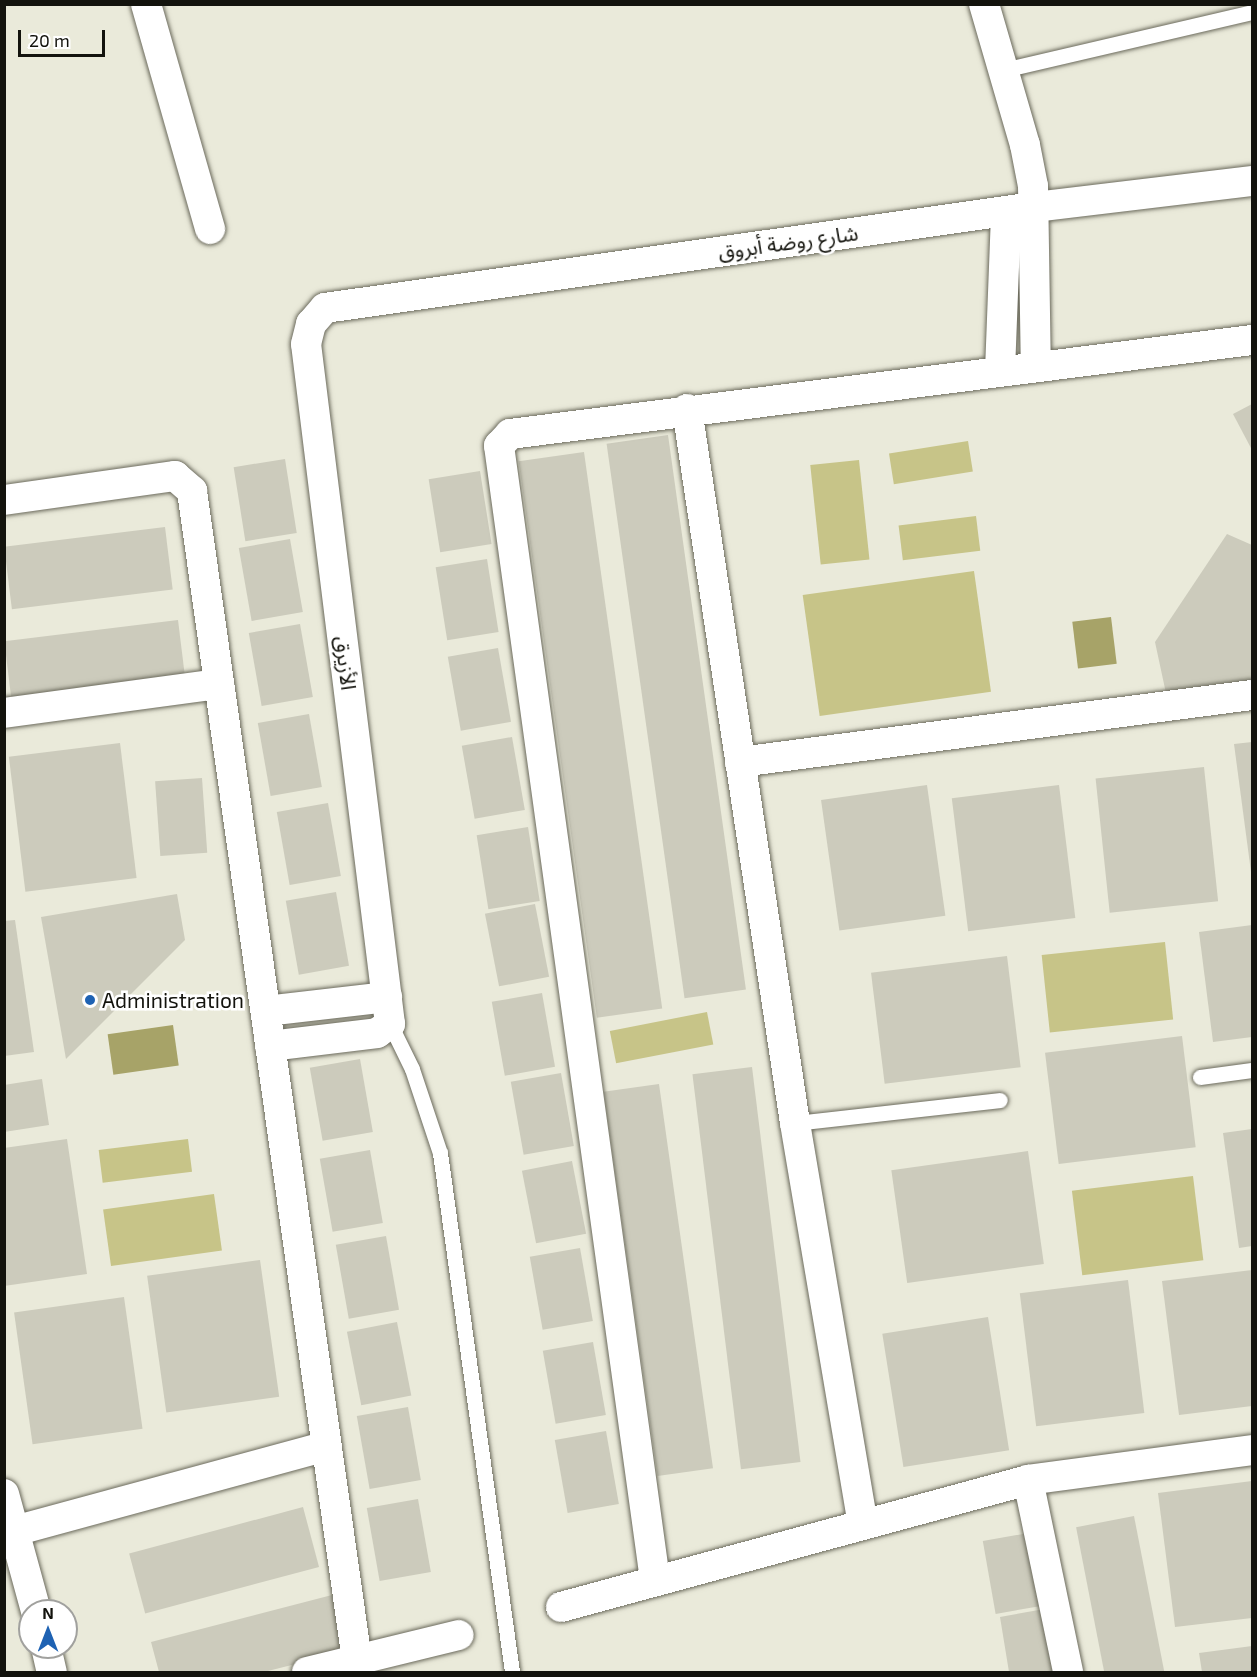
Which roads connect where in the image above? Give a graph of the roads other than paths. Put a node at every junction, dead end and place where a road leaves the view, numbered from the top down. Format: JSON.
{"nodes":[{"id":1,"x":146,"y":4,"type":"edge"},
{"id":2,"x":984,"y":4,"type":"edge"},
{"id":3,"x":1252,"y":12,"type":"edge"},
{"id":4,"x":1003,"y":70,"type":"junction"},
{"id":5,"x":1252,"y":181,"type":"edge"},
{"id":6,"x":1020,"y":210,"type":"junction"},
{"id":7,"x":210,"y":228,"type":"dead end"},
{"id":8,"x":325,"y":308,"type":"joint"},
{"id":9,"x":1252,"y":340,"type":"edge"},
{"id":10,"x":1036,"y":367,"type":"junction"},
{"id":11,"x":1000,"y":371,"type":"junction"},
{"id":12,"x":687,"y":409,"type":"junction"},
{"id":13,"x":4,"y":500,"type":"edge"},
{"id":14,"x":219,"y":684,"type":"junction"},
{"id":15,"x":1252,"y":695,"type":"edge"},
{"id":16,"x":4,"y":713,"type":"edge"},
{"id":17,"x":740,"y":762,"type":"junction"},
{"id":18,"x":388,"y":1010,"type":"junction"},
{"id":19,"x":266,"y":1011,"type":"junction"},
{"id":20,"x":270,"y":1046,"type":"junction"},
{"id":21,"x":1252,"y":1070,"type":"edge"},
{"id":22,"x":1200,"y":1077,"type":"dead end"},
{"id":23,"x":1000,"y":1100,"type":"dead end"},
{"id":24,"x":795,"y":1122,"type":"junction"},
{"id":25,"x":327,"y":1446,"type":"junction"},
{"id":26,"x":1252,"y":1450,"type":"edge"},
{"id":27,"x":1028,"y":1480,"type":"junction"},
{"id":28,"x":4,"y":1494,"type":"edge"},
{"id":29,"x":863,"y":1523,"type":"junction"},
{"id":30,"x":14,"y":1531,"type":"junction"},
{"id":31,"x":655,"y":1580,"type":"junction"},
{"id":32,"x":33,"y":1599,"type":"edge"},
{"id":33,"x":561,"y":1606,"type":"dead end"},
{"id":34,"x":459,"y":1635,"type":"dead end"},
{"id":35,"x":357,"y":1660,"type":"junction"},
{"id":36,"x":307,"y":1672,"type":"edge"},
{"id":37,"x":512,"y":1672,"type":"edge"},
{"id":38,"x":1068,"y":1672,"type":"edge"}],
"edges":[{"from":1,"to":7,"type":"street"},
{"from":2,"to":4,"type":"street"},
{"from":3,"to":4,"type":"lane"},
{"from":4,"to":6,"type":"street"},
{"from":5,"to":6,"type":"street","name":"شارع روضة أبروق"},
{"from":6,"to":8,"type":"street","name":"شارع روضة أبروق"},
{"from":6,"to":10,"type":"street"},
{"from":6,"to":11,"type":"street"},
{"from":8,"to":18,"type":"street","name":"الأزيرق"},
{"from":9,"to":10,"type":"street"},
{"from":10,"to":11,"type":"street"},
{"from":11,"to":12,"type":"street"},
{"from":12,"to":17,"type":"street"},
{"from":12,"to":31,"type":"street"},
{"from":13,"to":14,"type":"street"},
{"from":14,"to":16,"type":"street"},
{"from":14,"to":19,"type":"street"},
{"from":15,"to":17,"type":"street"},
{"from":17,"to":24,"type":"street"},
{"from":18,"to":19,"type":"street"},
{"from":18,"to":20,"type":"street"},
{"from":18,"to":37,"type":"lane"},
{"from":19,"to":20,"type":"street"},
{"from":20,"to":25,"type":"street"},
{"from":21,"to":22,"type":"lane"},
{"from":23,"to":24,"type":"lane"},
{"from":24,"to":29,"type":"street"},
{"from":25,"to":30,"type":"street"},
{"from":25,"to":35,"type":"street"},
{"from":26,"to":27,"type":"street"},
{"from":27,"to":29,"type":"street"},
{"from":27,"to":38,"type":"street"},
{"from":28,"to":30,"type":"street"},
{"from":29,"to":31,"type":"street"},
{"from":30,"to":32,"type":"street"},
{"from":31,"to":33,"type":"street"},
{"from":34,"to":35,"type":"street"},
{"from":35,"to":36,"type":"street"}]}
